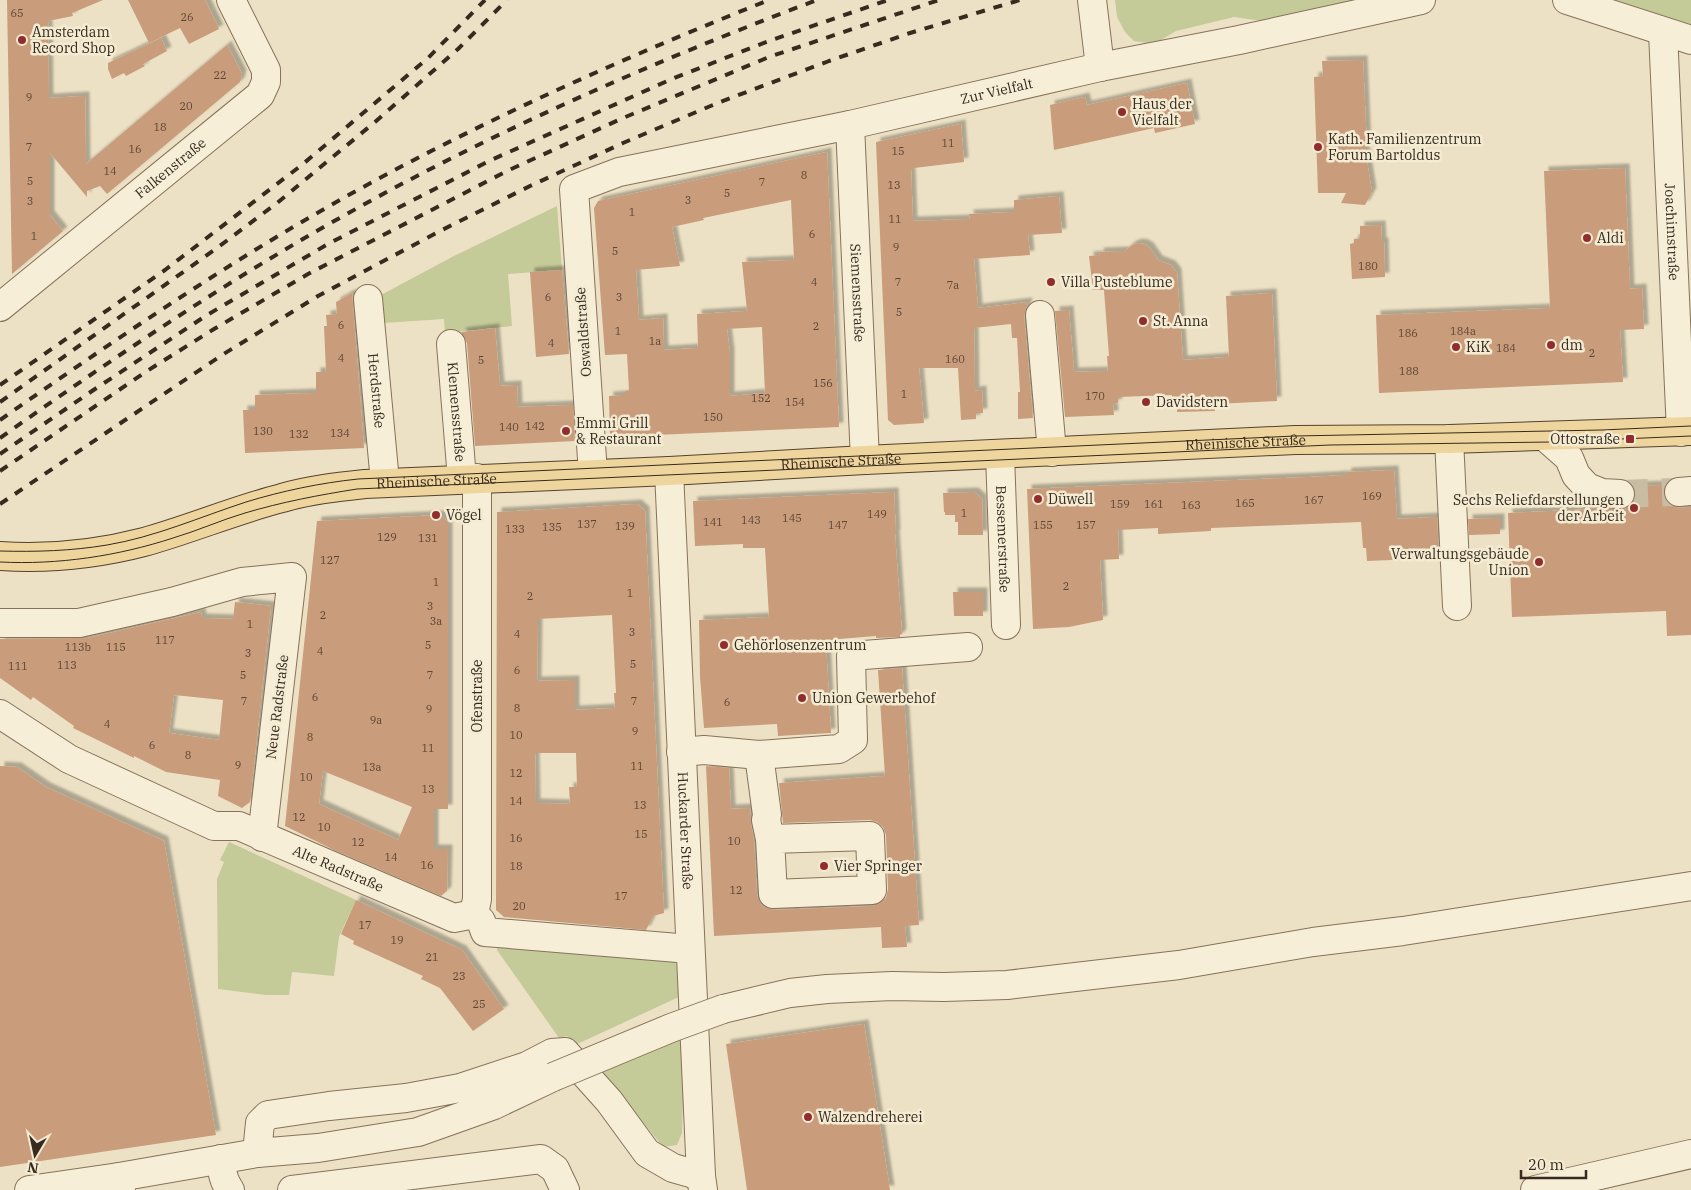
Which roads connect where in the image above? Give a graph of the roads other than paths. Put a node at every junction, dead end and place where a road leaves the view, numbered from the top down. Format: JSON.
{"nodes":[{"id":1,"x":231,"y":0,"type":"edge"},
{"id":2,"x":1092,"y":0,"type":"edge"},
{"id":3,"x":1421,"y":0,"type":"edge"},
{"id":4,"x":1567,"y":0,"type":"edge"},
{"id":5,"x":1663,"y":32,"type":"junction"},
{"id":6,"x":1691,"y":40,"type":"edge"},
{"id":7,"x":1100,"y":67,"type":"junction"},
{"id":8,"x":850,"y":125,"type":"junction"},
{"id":9,"x":574,"y":189,"type":"joint"},
{"id":10,"x":368,"y":299,"type":"dead end"},
{"id":11,"x":1,"y":304,"type":"edge"},
{"id":12,"x":1040,"y":315,"type":"dead end"},
{"id":13,"x":451,"y":344,"type":"dead end"},
{"id":14,"x":1686,"y":431,"type":"edge"},
{"id":15,"x":1544,"y":436,"type":"junction"},
{"id":16,"x":1449,"y":439,"type":"junction"},
{"id":17,"x":1052,"y":452,"type":"junction"},
{"id":18,"x":1000,"y":454,"type":"junction"},
{"id":19,"x":865,"y":460,"type":"junction"},
{"id":20,"x":669,"y":471,"type":"junction"},
{"id":21,"x":592,"y":474,"type":"junction"},
{"id":22,"x":469,"y":479,"type":"junction"},
{"id":23,"x":385,"y":482,"type":"junction"},
{"id":24,"x":1620,"y":494,"type":"tunnel mouth"},
{"id":25,"x":0,"y":556,"type":"edge"},
{"id":26,"x":1458,"y":606,"type":"dead end"},
{"id":27,"x":0,"y":623,"type":"edge"},
{"id":28,"x":1006,"y":625,"type":"dead end"},
{"id":29,"x":968,"y":647,"type":"dead end"},
{"id":30,"x":0,"y":714,"type":"edge"},
{"id":31,"x":681,"y":752,"type":"junction"},
{"id":32,"x":760,"y":755,"type":"junction"},
{"id":33,"x":768,"y":825,"type":"dead end"},
{"id":34,"x":262,"y":837,"type":"junction"},
{"id":35,"x":1691,"y":886,"type":"edge"},
{"id":36,"x":474,"y":914,"type":"junction"},
{"id":37,"x":690,"y":949,"type":"junction"},
{"id":38,"x":553,"y":1065,"type":"junction"},
{"id":39,"x":257,"y":1153,"type":"junction"},
{"id":40,"x":1691,"y":1154,"type":"edge"},
{"id":41,"x":221,"y":1159,"type":"junction"},
{"id":42,"x":702,"y":1183,"type":"edge"},
{"id":43,"x":120,"y":1184,"type":"edge"},
{"id":44,"x":30,"y":1190,"type":"edge"},
{"id":45,"x":230,"y":1190,"type":"edge"},
{"id":46,"x":292,"y":1190,"type":"edge"},
{"id":47,"x":565,"y":1190,"type":"edge"},
{"id":48,"x":1535,"y":1190,"type":"edge"}],
"edges":[{"from":1,"to":11,"type":"street","name":"Falkenstraße"},
{"from":2,"to":7,"type":"street"},
{"from":3,"to":7,"type":"street","name":"Zur Vielfalt"},
{"from":4,"to":5,"type":"street"},
{"from":5,"to":6,"type":"street"},
{"from":5,"to":14,"type":"street","name":"Joachimstraße"},
{"from":7,"to":8,"type":"street","name":"Zur Vielfalt"},
{"from":8,"to":9,"type":"street","name":"Zur Vielfalt"},
{"from":8,"to":19,"type":"street","name":"Siemensstraße"},
{"from":9,"to":21,"type":"street","name":"Oswaldstraße"},
{"from":10,"to":23,"type":"street","name":"Herdstraße"},
{"from":12,"to":17,"type":"street"},
{"from":13,"to":22,"type":"street","name":"Klemensstraße"},
{"from":14,"to":15,"type":"main road","name":"Rheinische Straße"},
{"from":15,"to":16,"type":"main road","name":"Rheinische Straße"},
{"from":15,"to":24,"type":"street"},
{"from":16,"to":17,"type":"main road","name":"Rheinische Straße"},
{"from":16,"to":26,"type":"street"},
{"from":17,"to":18,"type":"main road","name":"Rheinische Straße"},
{"from":18,"to":19,"type":"main road","name":"Rheinische Straße"},
{"from":18,"to":28,"type":"street","name":"Bessemerstraße"},
{"from":19,"to":20,"type":"main road","name":"Rheinische Straße"},
{"from":20,"to":21,"type":"main road","name":"Rheinische Straße"},
{"from":20,"to":31,"type":"street","name":"Huckarder Straße"},
{"from":21,"to":22,"type":"main road","name":"Rheinische Straße"},
{"from":22,"to":23,"type":"main road","name":"Rheinische Straße"},
{"from":22,"to":36,"type":"street","name":"Ofenstraße"},
{"from":23,"to":25,"type":"main road","name":"Rheinische Straße"},
{"from":27,"to":34,"type":"street","name":"Neue Radstraße"},
{"from":29,"to":32,"type":"street"},
{"from":30,"to":34,"type":"street","name":"Alte Radstraße"},
{"from":31,"to":32,"type":"street"},
{"from":31,"to":37,"type":"street","name":"Huckarder Straße"},
{"from":32,"to":33,"type":"street"},
{"from":34,"to":36,"type":"street","name":"Alte Radstraße"},
{"from":35,"to":38,"type":"street","bridge":true},
{"from":36,"to":37,"type":"street"},
{"from":37,"to":42,"type":"street","name":"Huckarder Straße"},
{"from":38,"to":39,"type":"street"},
{"from":38,"to":39,"type":"street"},
{"from":38,"to":42,"type":"street"},
{"from":39,"to":41,"type":"street"},
{"from":40,"to":48,"type":"street"},
{"from":41,"to":43,"type":"street"},
{"from":41,"to":45,"type":"street"},
{"from":43,"to":44,"type":"street"},
{"from":46,"to":47,"type":"street"}]}
